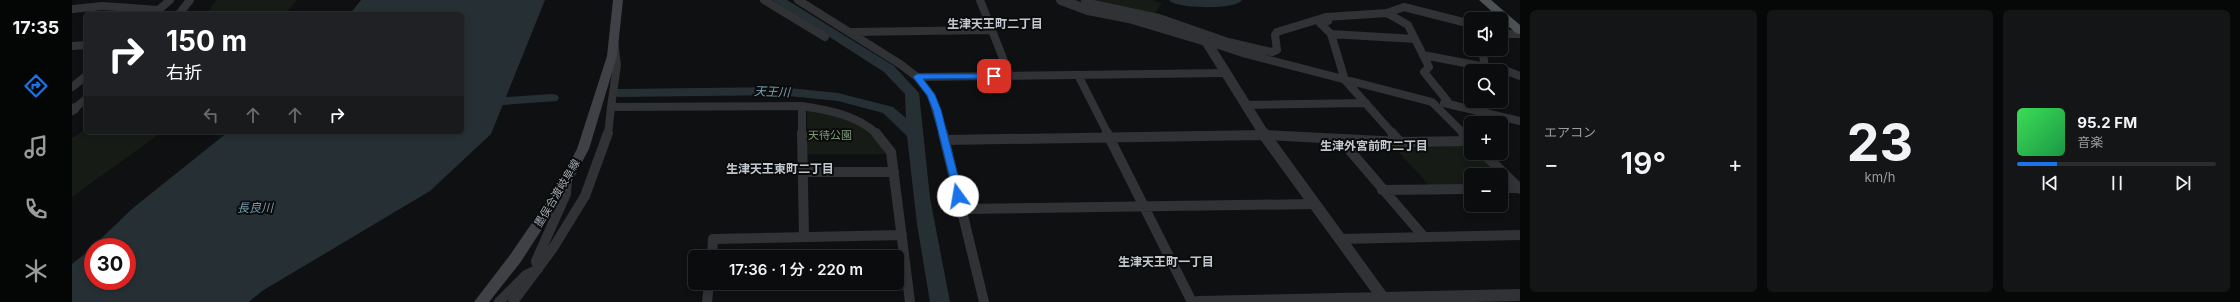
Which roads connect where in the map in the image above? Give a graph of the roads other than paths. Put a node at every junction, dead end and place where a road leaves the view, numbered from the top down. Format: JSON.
{"nodes":[{"id":1,"x":170,"y":0,"type":"edge"},
{"id":2,"x":190,"y":0,"type":"edge"},
{"id":3,"x":618,"y":0,"type":"edge"},
{"id":4,"x":764,"y":0,"type":"edge"},
{"id":5,"x":798,"y":0,"type":"edge"},
{"id":6,"x":980,"y":0,"type":"edge"},
{"id":7,"x":1061,"y":0,"type":"edge"},
{"id":8,"x":1085,"y":0,"type":"edge"},
{"id":9,"x":1484,"y":0,"type":"edge"},
{"id":10,"x":1490,"y":0,"type":"edge"},
{"id":11,"x":72,"y":9,"type":"edge"},
{"id":12,"x":156,"y":12,"type":"edge"},
{"id":13,"x":181,"y":12,"type":"edge"},
{"id":14,"x":1387,"y":13,"type":"junction"},
{"id":15,"x":1354,"y":15,"type":"junction"},
{"id":16,"x":1464,"y":22,"type":"edge"},
{"id":17,"x":991,"y":30,"type":"junction"},
{"id":18,"x":1517,"y":30,"type":"edge"},
{"id":19,"x":851,"y":32,"type":"junction"},
{"id":20,"x":1331,"y":34,"type":"junction"},
{"id":21,"x":825,"y":37,"type":"dead end"},
{"id":22,"x":1414,"y":39,"type":"junction"},
{"id":23,"x":614,"y":41,"type":"junction"},
{"id":24,"x":1206,"y":41,"type":"junction"},
{"id":25,"x":1228,"y":42,"type":"junction"},
{"id":26,"x":84,"y":45,"type":"edge"},
{"id":27,"x":72,"y":46,"type":"edge"},
{"id":28,"x":1424,"y":55,"type":"junction"},
{"id":29,"x":1271,"y":60,"type":"junction"},
{"id":30,"x":1470,"y":64,"type":"edge"},
{"id":31,"x":1225,"y":73,"type":"junction"},
{"id":32,"x":1508,"y":73,"type":"edge"},
{"id":33,"x":1078,"y":75,"type":"junction"},
{"id":34,"x":1010,"y":76,"type":"junction"},
{"id":35,"x":1520,"y":76,"type":"edge"},
{"id":36,"x":917,"y":77,"type":"junction"},
{"id":37,"x":84,"y":78,"type":"edge"},
{"id":38,"x":1345,"y":80,"type":"junction"},
{"id":39,"x":72,"y":87,"type":"edge"},
{"id":40,"x":84,"y":101,"type":"edge"},
{"id":41,"x":1432,"y":102,"type":"junction"},
{"id":42,"x":1366,"y":103,"type":"junction"},
{"id":43,"x":1449,"y":103,"type":"junction"},
{"id":44,"x":1245,"y":105,"type":"junction"},
{"id":45,"x":802,"y":106,"type":"junction"},
{"id":46,"x":611,"y":107,"type":"junction"},
{"id":47,"x":73,"y":109,"type":"edge"},
{"id":48,"x":1520,"y":121,"type":"edge"},
{"id":49,"x":1264,"y":135,"type":"junction"},
{"id":50,"x":1108,"y":136,"type":"junction"},
{"id":51,"x":1340,"y":139,"type":"junction"},
{"id":52,"x":945,"y":140,"type":"junction"},
{"id":53,"x":1400,"y":142,"type":"junction"},
{"id":54,"x":1490,"y":160,"type":"edge"},
{"id":55,"x":804,"y":172,"type":"junction"},
{"id":56,"x":894,"y":172,"type":"junction"},
{"id":57,"x":566,"y":180,"type":"junction"},
{"id":58,"x":1464,"y":188,"type":"edge"},
{"id":59,"x":1508,"y":188,"type":"edge"},
{"id":60,"x":1520,"y":189,"type":"edge"},
{"id":61,"x":1382,"y":190,"type":"junction"},
{"id":62,"x":1315,"y":204,"type":"junction"},
{"id":63,"x":1144,"y":207,"type":"junction"},
{"id":64,"x":961,"y":209,"type":"junction"},
{"id":65,"x":902,"y":235,"type":"junction"},
{"id":66,"x":1520,"y":235,"type":"edge"},
{"id":67,"x":804,"y":237,"type":"junction"},
{"id":68,"x":1424,"y":237,"type":"junction"},
{"id":69,"x":1340,"y":239,"type":"junction"},
{"id":70,"x":712,"y":250,"type":"edge"},
{"id":71,"x":538,"y":269,"type":"junction"},
{"id":72,"x":708,"y":290,"type":"edge"},
{"id":73,"x":1520,"y":295,"type":"edge"},
{"id":74,"x":1385,"y":300,"type":"edge"},
{"id":75,"x":481,"y":302,"type":"edge"},
{"id":76,"x":499,"y":302,"type":"edge"},
{"id":77,"x":513,"y":302,"type":"edge"},
{"id":78,"x":707,"y":302,"type":"edge"},
{"id":79,"x":910,"y":302,"type":"edge"},
{"id":80,"x":984,"y":302,"type":"edge"},
{"id":81,"x":1192,"y":302,"type":"edge"},
{"id":82,"x":1198,"y":302,"type":"edge"}],
"edges":[{"from":1,"to":12,"type":"street"},
{"from":2,"to":13,"type":"street"},
{"from":3,"to":23,"type":"main road","name":"墨俣合渡岐阜線"},
{"from":4,"to":21,"type":"street"},
{"from":5,"to":19,"type":"street"},
{"from":6,"to":17,"type":"street"},
{"from":7,"to":24,"type":"street"},
{"from":8,"to":25,"type":"street"},
{"from":9,"to":18,"type":"main road"},
{"from":10,"to":18,"type":"main road"},
{"from":11,"to":12,"type":"street"},
{"from":14,"to":15,"type":"street"},
{"from":14,"to":16,"type":"street"},
{"from":14,"to":22,"type":"street"},
{"from":15,"to":20,"type":"street"},
{"from":15,"to":25,"type":"street"},
{"from":17,"to":19,"type":"street"},
{"from":17,"to":34,"type":"street"},
{"from":19,"to":36,"type":"street"},
{"from":20,"to":22,"type":"street"},
{"from":20,"to":38,"type":"street"},
{"from":22,"to":28,"type":"street"},
{"from":23,"to":46,"type":"street"},
{"from":23,"to":57,"type":"main road","name":"墨俣合渡岐阜線"},
{"from":24,"to":29,"type":"street"},
{"from":24,"to":31,"type":"street"},
{"from":25,"to":29,"type":"street"},
{"from":26,"to":27,"type":"street"},
{"from":28,"to":30,"type":"street"},
{"from":28,"to":43,"type":"street"},
{"from":29,"to":38,"type":"street"},
{"from":31,"to":33,"type":"street"},
{"from":31,"to":44,"type":"street"},
{"from":32,"to":35,"type":"street"},
{"from":33,"to":34,"type":"street"},
{"from":33,"to":50,"type":"street"},
{"from":34,"to":36,"type":"street"},
{"from":36,"to":52,"type":"street"},
{"from":37,"to":39,"type":"street"},
{"from":38,"to":41,"type":"street"},
{"from":38,"to":42,"type":"street"},
{"from":40,"to":47,"type":"street"},
{"from":41,"to":43,"type":"street"},
{"from":41,"to":53,"type":"street"},
{"from":42,"to":44,"type":"street"},
{"from":42,"to":53,"type":"street"},
{"from":43,"to":48,"type":"street"},
{"from":44,"to":49,"type":"street"},
{"from":45,"to":46,"type":"street"},
{"from":45,"to":55,"type":"street"},
{"from":45,"to":56,"type":"street"},
{"from":46,"to":71,"type":"street"},
{"from":49,"to":50,"type":"street"},
{"from":49,"to":51,"type":"street"},
{"from":49,"to":62,"type":"street"},
{"from":50,"to":52,"type":"street"},
{"from":50,"to":63,"type":"street"},
{"from":51,"to":53,"type":"street"},
{"from":51,"to":61,"type":"street"},
{"from":52,"to":64,"type":"street"},
{"from":54,"to":60,"type":"street"},
{"from":55,"to":56,"type":"street"},
{"from":55,"to":67,"type":"street"},
{"from":56,"to":65,"type":"street"},
{"from":57,"to":71,"type":"street"},
{"from":57,"to":75,"type":"main road","name":"墨俣合渡岐阜線"},
{"from":58,"to":61,"type":"street"},
{"from":59,"to":60,"type":"street"},
{"from":61,"to":68,"type":"street"},
{"from":62,"to":63,"type":"street"},
{"from":62,"to":69,"type":"street"},
{"from":63,"to":64,"type":"street"},
{"from":63,"to":81,"type":"street"},
{"from":64,"to":80,"type":"street"},
{"from":65,"to":67,"type":"street"},
{"from":65,"to":79,"type":"street"},
{"from":66,"to":68,"type":"street"},
{"from":67,"to":70,"type":"street"},
{"from":68,"to":69,"type":"street"},
{"from":69,"to":74,"type":"street"},
{"from":71,"to":76,"type":"street"},
{"from":71,"to":77,"type":"street"},
{"from":72,"to":78,"type":"street"},
{"from":73,"to":74,"type":"street"},
{"from":74,"to":82,"type":"street"}]}
